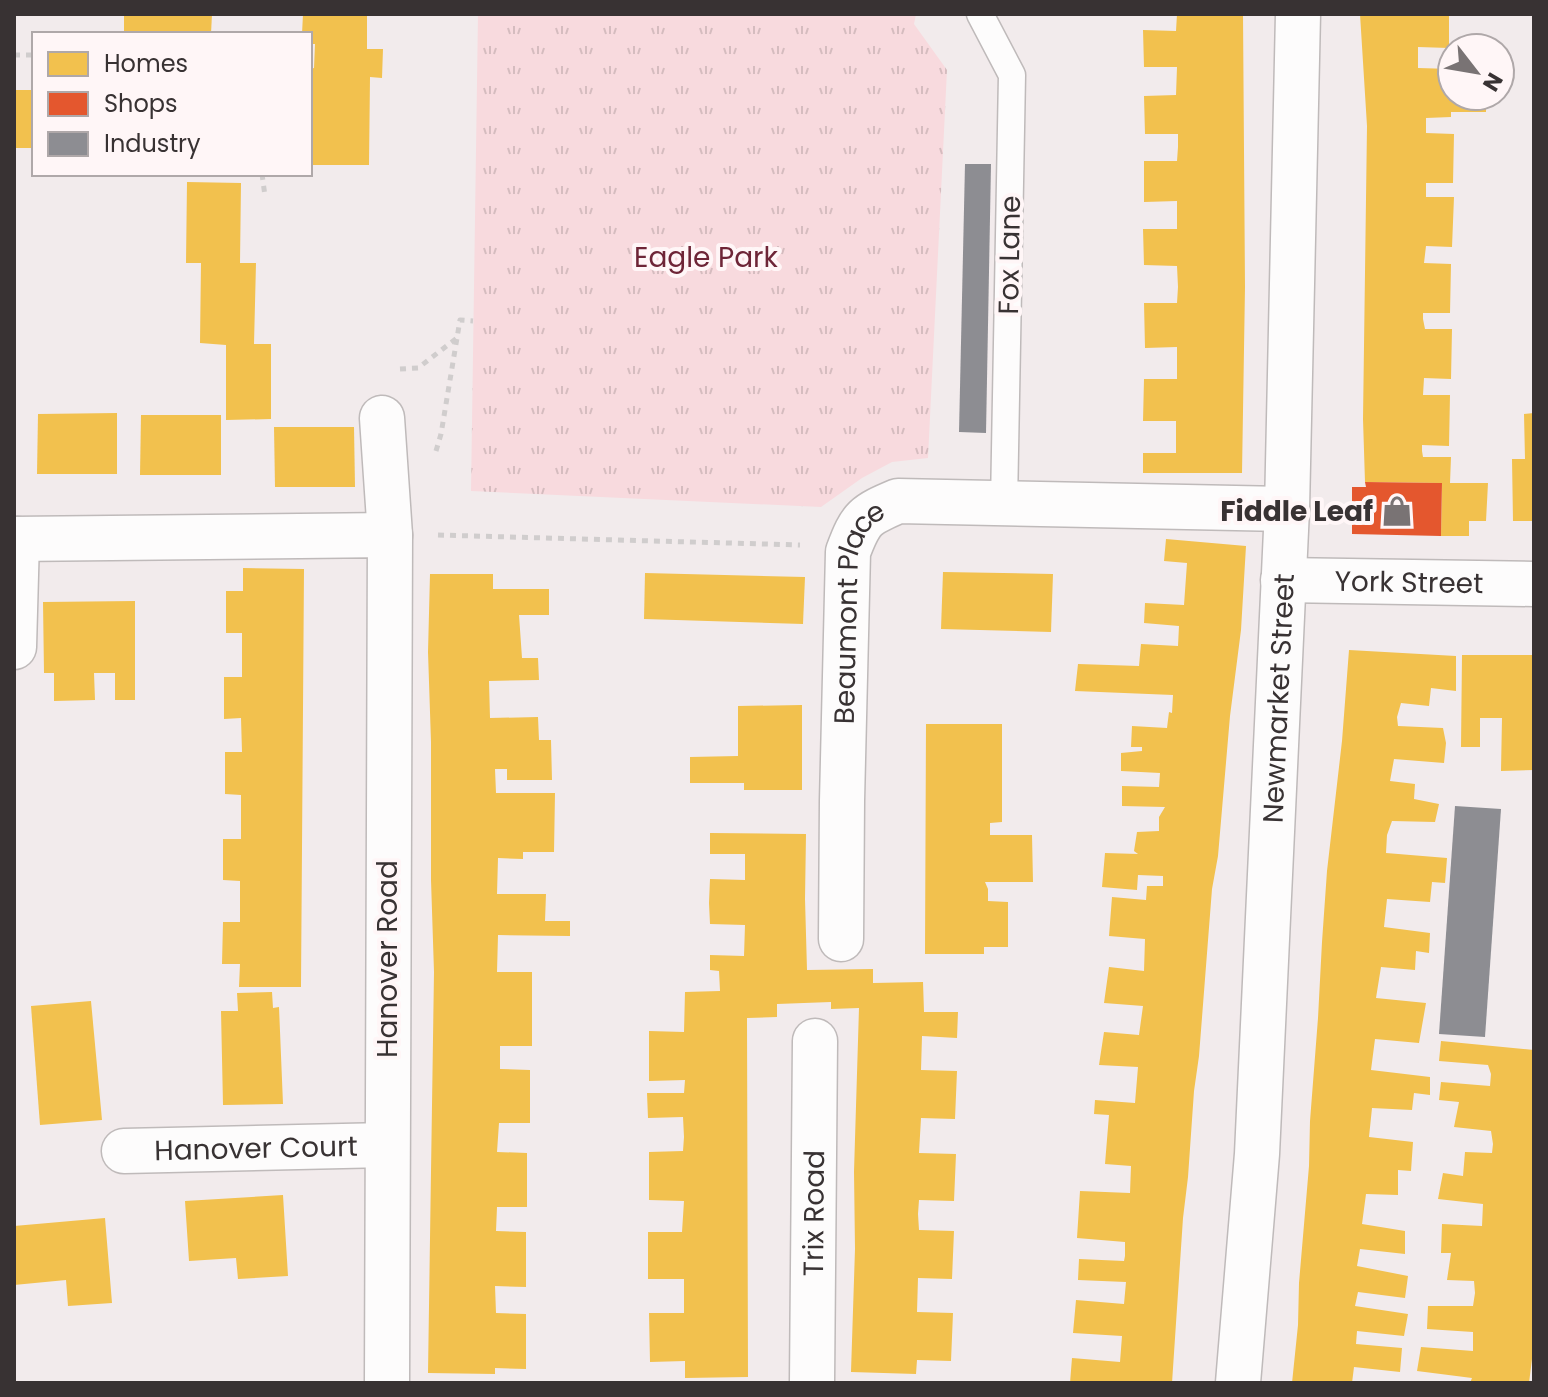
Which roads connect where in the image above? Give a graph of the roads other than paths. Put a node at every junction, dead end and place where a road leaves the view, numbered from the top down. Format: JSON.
{"nodes":[{"id":1,"x":980,"y":14,"type":"edge"},
{"id":2,"x":1298,"y":14,"type":"edge"},
{"id":3,"x":382,"y":418,"type":"dead end"},
{"id":4,"x":1004,"y":504,"type":"junction"},
{"id":5,"x":1287,"y":509,"type":"junction"},
{"id":6,"x":390,"y":535,"type":"junction"},
{"id":7,"x":15,"y":539,"type":"edge"},
{"id":8,"x":1283,"y":580,"type":"junction"},
{"id":9,"x":1534,"y":584,"type":"edge"},
{"id":10,"x":14,"y":647,"type":"edge"},
{"id":11,"x":841,"y":939,"type":"dead end"},
{"id":12,"x":815,"y":1041,"type":"dead end"},
{"id":13,"x":387,"y":1145,"type":"junction"},
{"id":14,"x":124,"y":1151,"type":"dead end"},
{"id":15,"x":387,"y":1383,"type":"edge"},
{"id":16,"x":812,"y":1383,"type":"edge"},
{"id":17,"x":1238,"y":1383,"type":"edge"}],
"edges":[{"from":1,"to":4,"type":"lane","name":"Fox Lane"},
{"from":2,"to":5,"type":"street","name":"Newmarket Street"},
{"from":3,"to":6,"type":"street","name":"Hanover Road"},
{"from":4,"to":5,"type":"street","name":"Beaumont Place"},
{"from":4,"to":11,"type":"street","name":"Beaumont Place"},
{"from":5,"to":8,"type":"street","name":"Newmarket Street"},
{"from":6,"to":7,"type":"street"},
{"from":6,"to":13,"type":"street","name":"Hanover Road"},
{"from":7,"to":10,"type":"street"},
{"from":8,"to":9,"type":"street","name":"York Street"},
{"from":8,"to":17,"type":"street","name":"Newmarket Street"},
{"from":12,"to":16,"type":"street","name":"Trix Road"},
{"from":13,"to":14,"type":"street","name":"Hanover Court"},
{"from":13,"to":15,"type":"street","name":"Hanover Road"}]}
